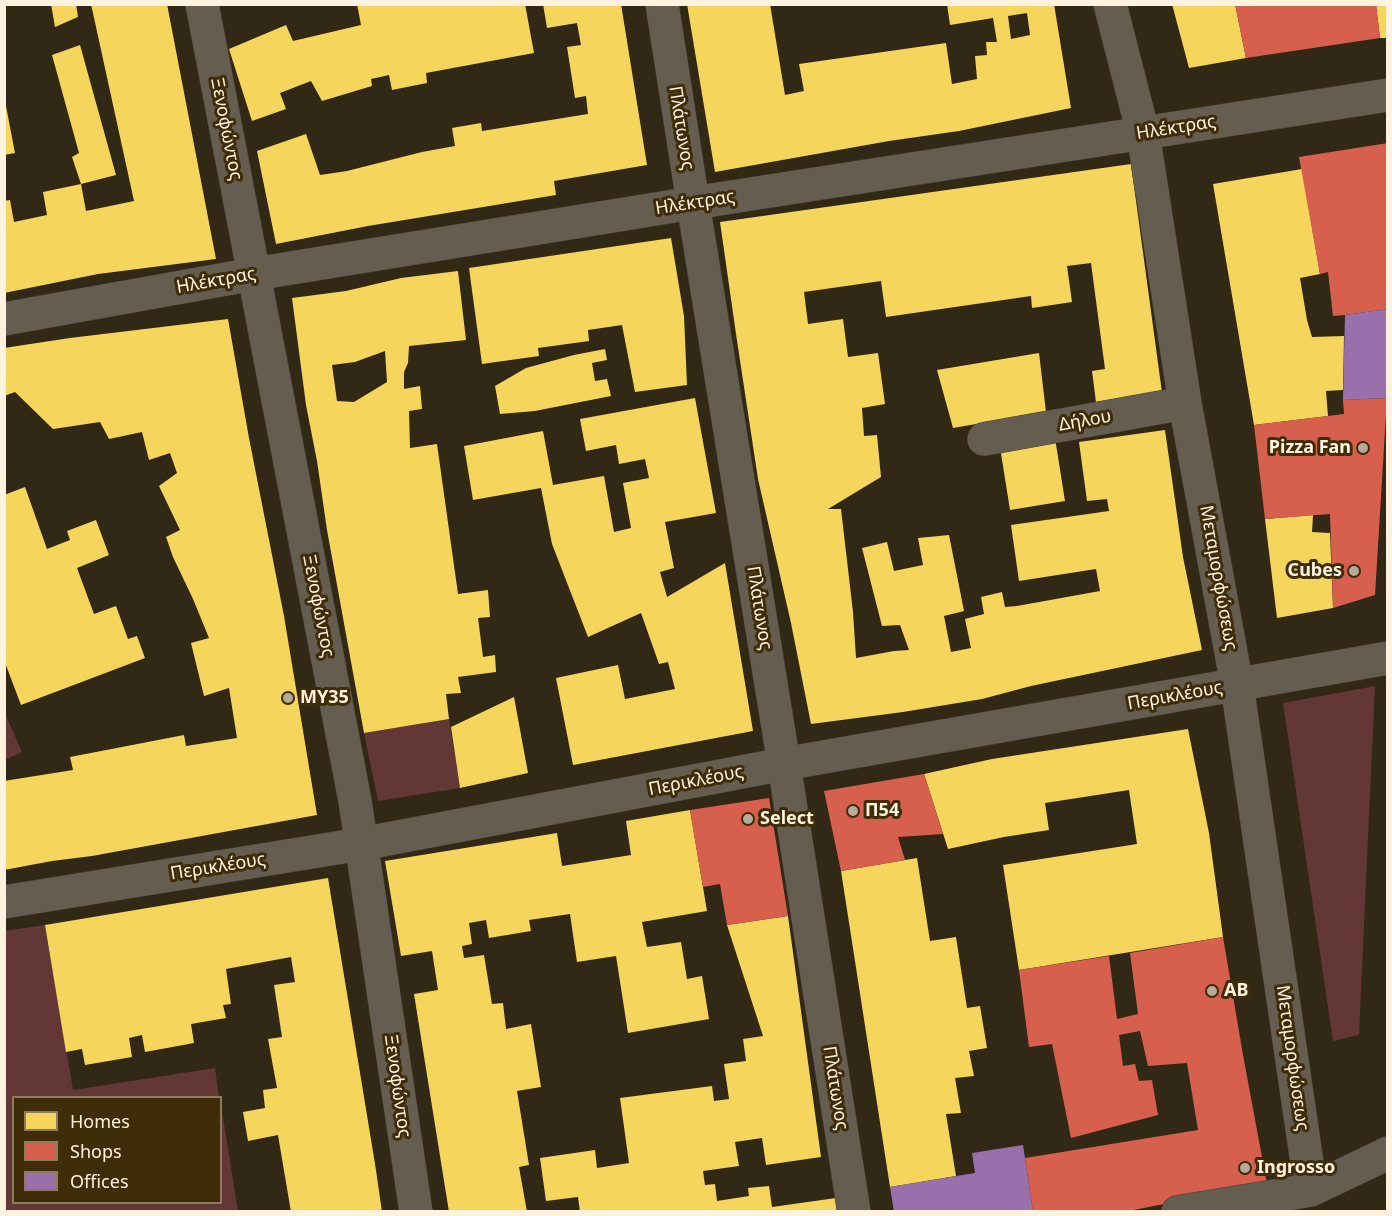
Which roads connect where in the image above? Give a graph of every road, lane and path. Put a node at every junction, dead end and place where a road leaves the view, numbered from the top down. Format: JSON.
{"nodes":[{"id":1,"x":202,"y":4,"type":"edge"},
{"id":2,"x":662,"y":4,"type":"edge"},
{"id":3,"x":1110,"y":4,"type":"edge"},
{"id":4,"x":1388,"y":95,"type":"edge"},
{"id":5,"x":1143,"y":133,"type":"junction"},
{"id":6,"x":693,"y":203,"type":"junction"},
{"id":7,"x":254,"y":274,"type":"junction"},
{"id":8,"x":4,"y":319,"type":"edge"},
{"id":9,"x":1185,"y":403,"type":"junction"},
{"id":10,"x":984,"y":439,"type":"dead end"},
{"id":11,"x":1388,"y":658,"type":"edge"},
{"id":12,"x":1238,"y":685,"type":"junction"},
{"id":13,"x":784,"y":764,"type":"junction"},
{"id":14,"x":361,"y":843,"type":"junction"},
{"id":15,"x":4,"y":902,"type":"edge"},
{"id":16,"x":1388,"y":1153,"type":"edge"},
{"id":17,"x":1311,"y":1190,"type":"junction"},
{"id":18,"x":416,"y":1212,"type":"edge"},
{"id":19,"x":854,"y":1212,"type":"edge"},
{"id":20,"x":1178,"y":1212,"type":"edge"}],
"edges":[{"from":1,"to":7,"type":"street","name":"Ξενοφώντος"},
{"from":2,"to":6,"type":"street","name":"Πλάτωνος"},
{"from":3,"to":5,"type":"street","name":"Μεταμορφώσεως"},
{"from":4,"to":5,"type":"street","name":"Ηλέκτρας"},
{"from":5,"to":6,"type":"street","name":"Ηλέκτρας"},
{"from":5,"to":9,"type":"street","name":"Μεταμορφώσεως"},
{"from":6,"to":7,"type":"street","name":"Ηλέκτρας"},
{"from":6,"to":13,"type":"street","name":"Πλάτωνος"},
{"from":7,"to":8,"type":"street","name":"Ηλέκτρας"},
{"from":7,"to":14,"type":"street","name":"Ξενοφώντος"},
{"from":9,"to":10,"type":"street","name":"Δήλου"},
{"from":9,"to":12,"type":"street","name":"Μεταμορφώσεως"},
{"from":11,"to":12,"type":"street","name":"Περικλέους"},
{"from":12,"to":13,"type":"street","name":"Περικλέους"},
{"from":12,"to":17,"type":"street","name":"Μεταμορφώσεως"},
{"from":13,"to":14,"type":"street","name":"Περικλέους"},
{"from":13,"to":19,"type":"street","name":"Πλάτωνος"},
{"from":14,"to":15,"type":"street","name":"Περικλέους"},
{"from":14,"to":18,"type":"street","name":"Ξενοφώντος"},
{"from":16,"to":17,"type":"street"},
{"from":17,"to":20,"type":"street"}]}
